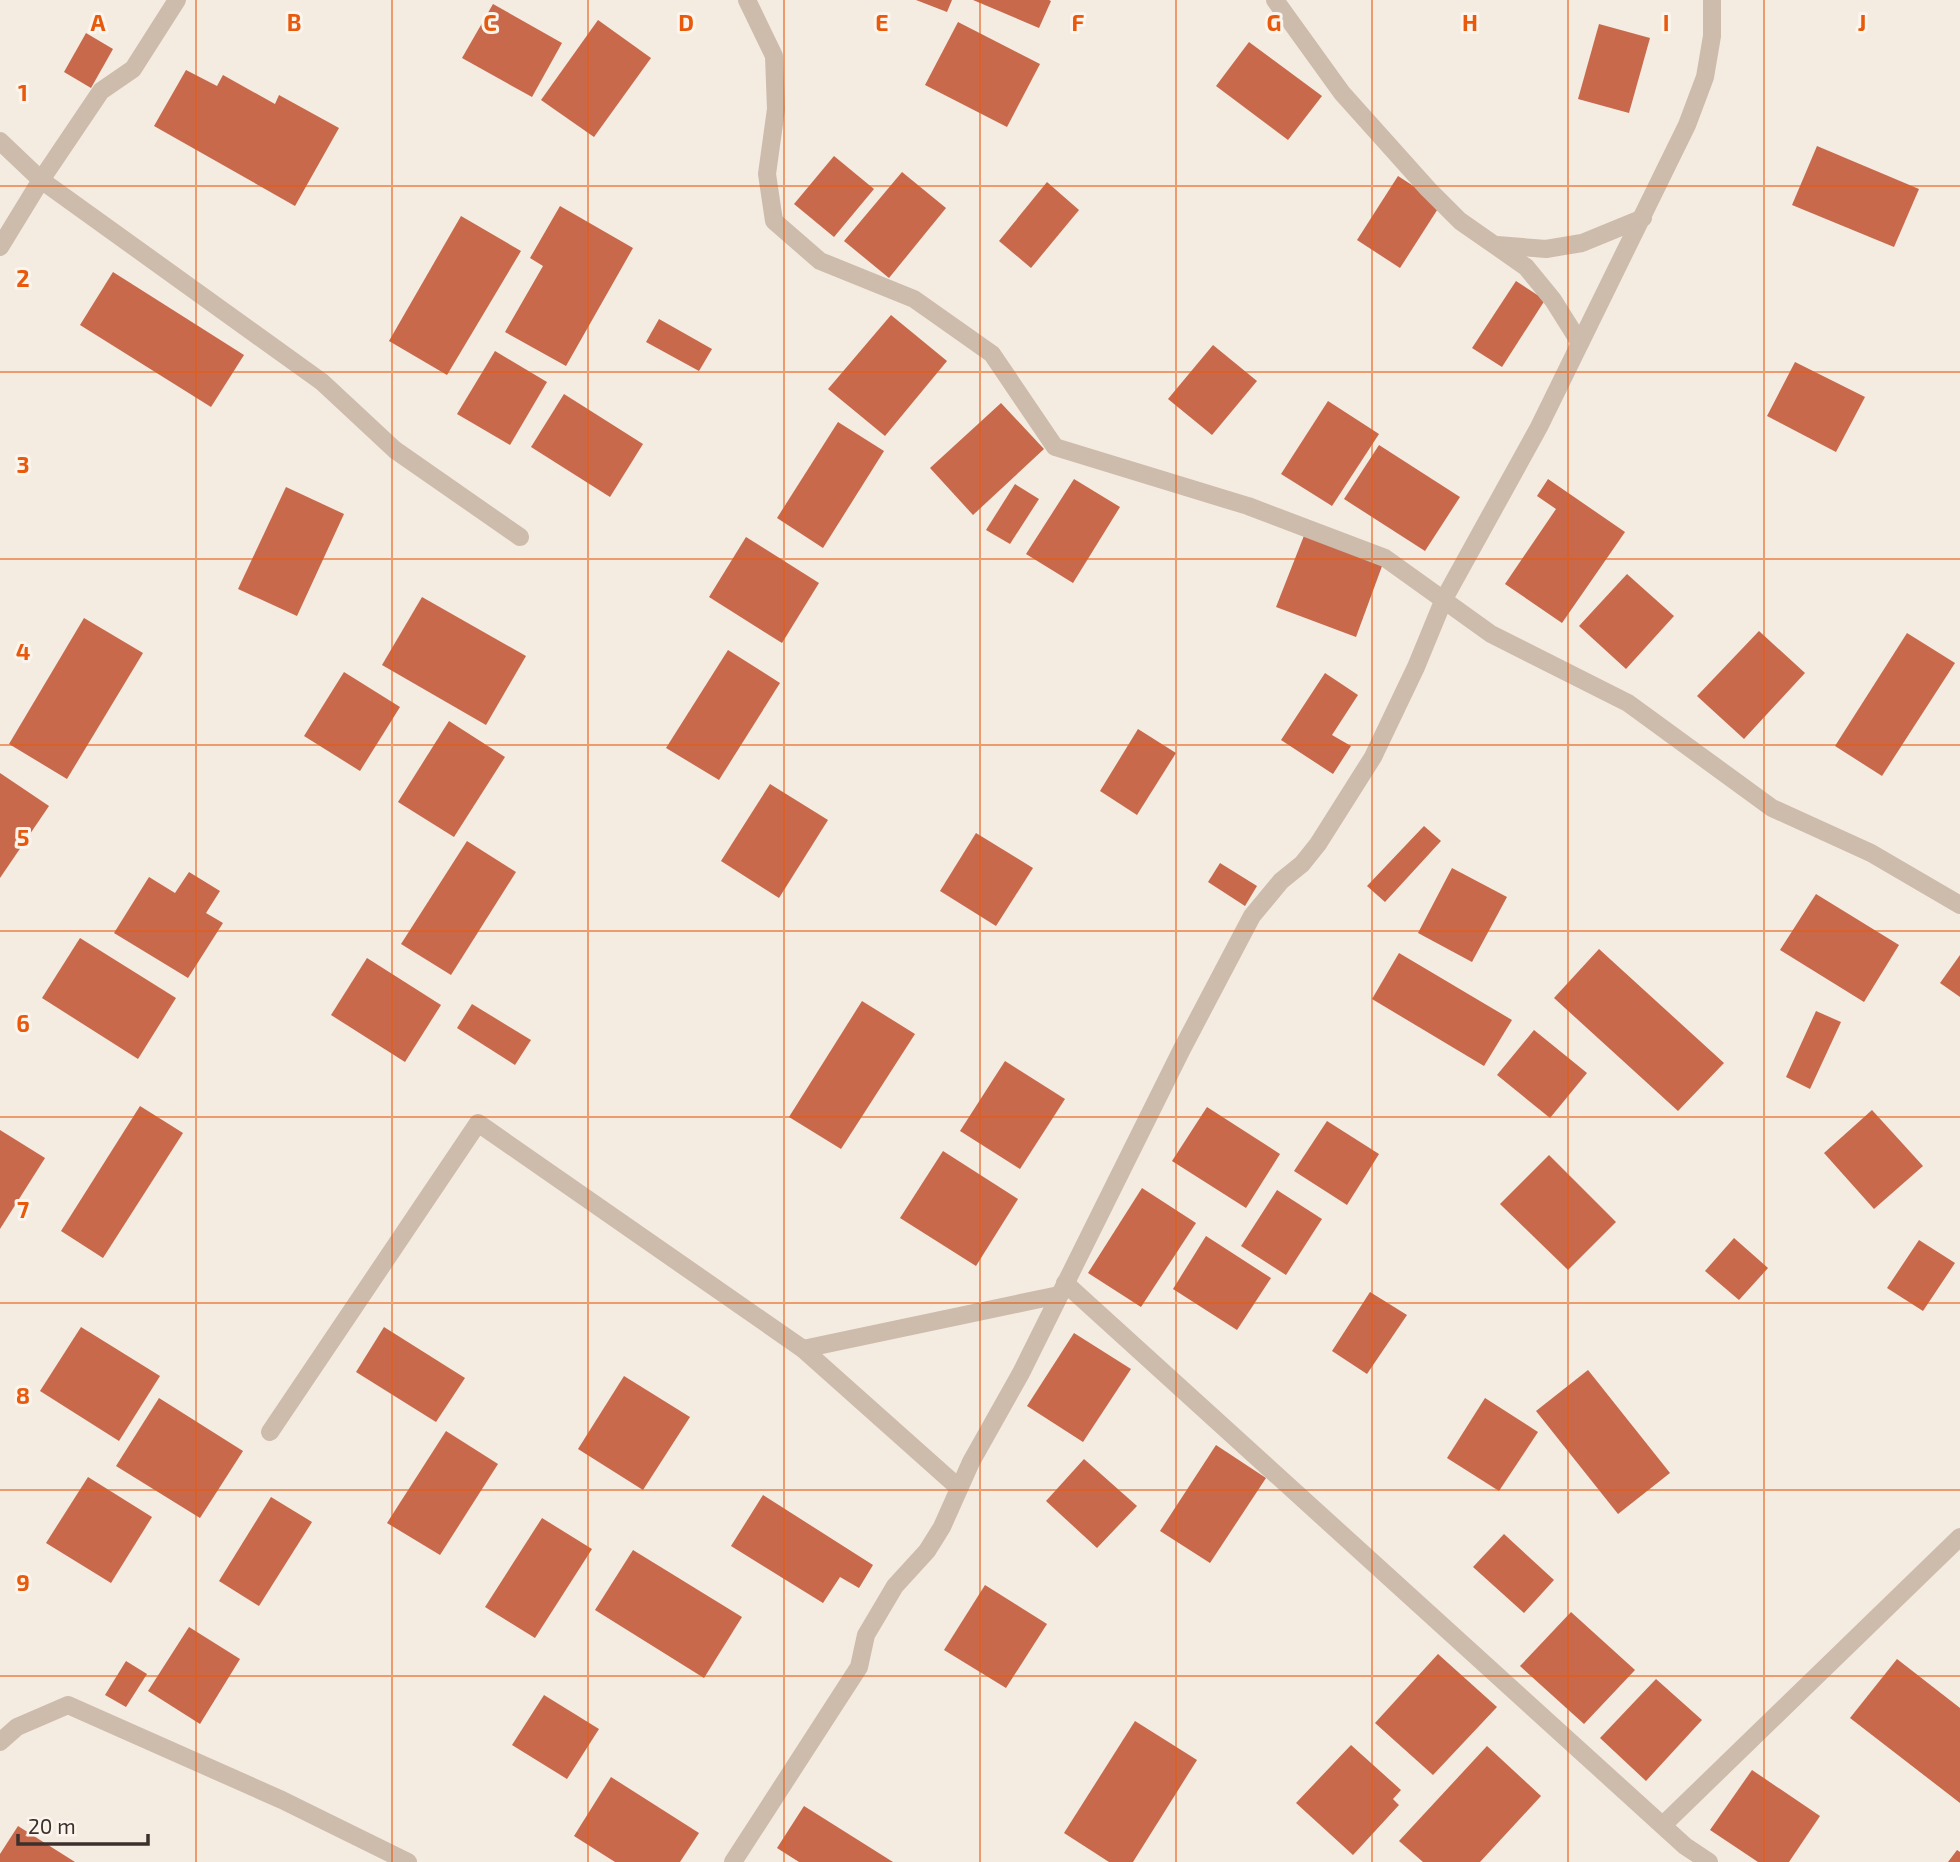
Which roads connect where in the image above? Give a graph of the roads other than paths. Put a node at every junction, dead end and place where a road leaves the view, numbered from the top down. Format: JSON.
{"nodes":[{"id":1,"x":177,"y":0,"type":"edge"},
{"id":2,"x":747,"y":0,"type":"edge"},
{"id":3,"x":1275,"y":0,"type":"edge"},
{"id":4,"x":1712,"y":0,"type":"edge"},
{"id":5,"x":0,"y":141,"type":"edge"},
{"id":6,"x":41,"y":180,"type":"junction"},
{"id":7,"x":1643,"y":218,"type":"junction"},
{"id":8,"x":1497,"y":245,"type":"junction"},
{"id":9,"x":0,"y":247,"type":"edge"},
{"id":10,"x":1580,"y":343,"type":"junction"},
{"id":11,"x":520,"y":537,"type":"dead end"},
{"id":12,"x":1444,"y":599,"type":"junction"},
{"id":13,"x":1960,"y":905,"type":"edge"},
{"id":14,"x":1062,"y":1289,"type":"junction"},
{"id":15,"x":803,"y":1349,"type":"junction"},
{"id":16,"x":270,"y":1432,"type":"dead end"},
{"id":17,"x":959,"y":1488,"type":"junction"},
{"id":18,"x":1960,"y":1538,"type":"edge"},
{"id":19,"x":0,"y":1742,"type":"edge"},
{"id":20,"x":1663,"y":1825,"type":"junction"},
{"id":21,"x":408,"y":1862,"type":"edge"},
{"id":22,"x":733,"y":1862,"type":"edge"},
{"id":23,"x":1709,"y":1862,"type":"edge"}],
"edges":[{"from":1,"to":6,"type":"street"},
{"from":2,"to":12,"type":"street"},
{"from":3,"to":8,"type":"street"},
{"from":4,"to":7,"type":"street"},
{"from":5,"to":6,"type":"street"},
{"from":6,"to":9,"type":"street"},
{"from":6,"to":11,"type":"street"},
{"from":7,"to":8,"type":"street"},
{"from":7,"to":10,"type":"street"},
{"from":8,"to":10,"type":"street"},
{"from":10,"to":12,"type":"street"},
{"from":12,"to":13,"type":"street"},
{"from":12,"to":14,"type":"street"},
{"from":14,"to":15,"type":"street"},
{"from":14,"to":17,"type":"street"},
{"from":14,"to":20,"type":"street"},
{"from":15,"to":16,"type":"street"},
{"from":15,"to":17,"type":"street"},
{"from":17,"to":22,"type":"street"},
{"from":18,"to":20,"type":"street"},
{"from":19,"to":21,"type":"street"},
{"from":20,"to":23,"type":"street"}]}
